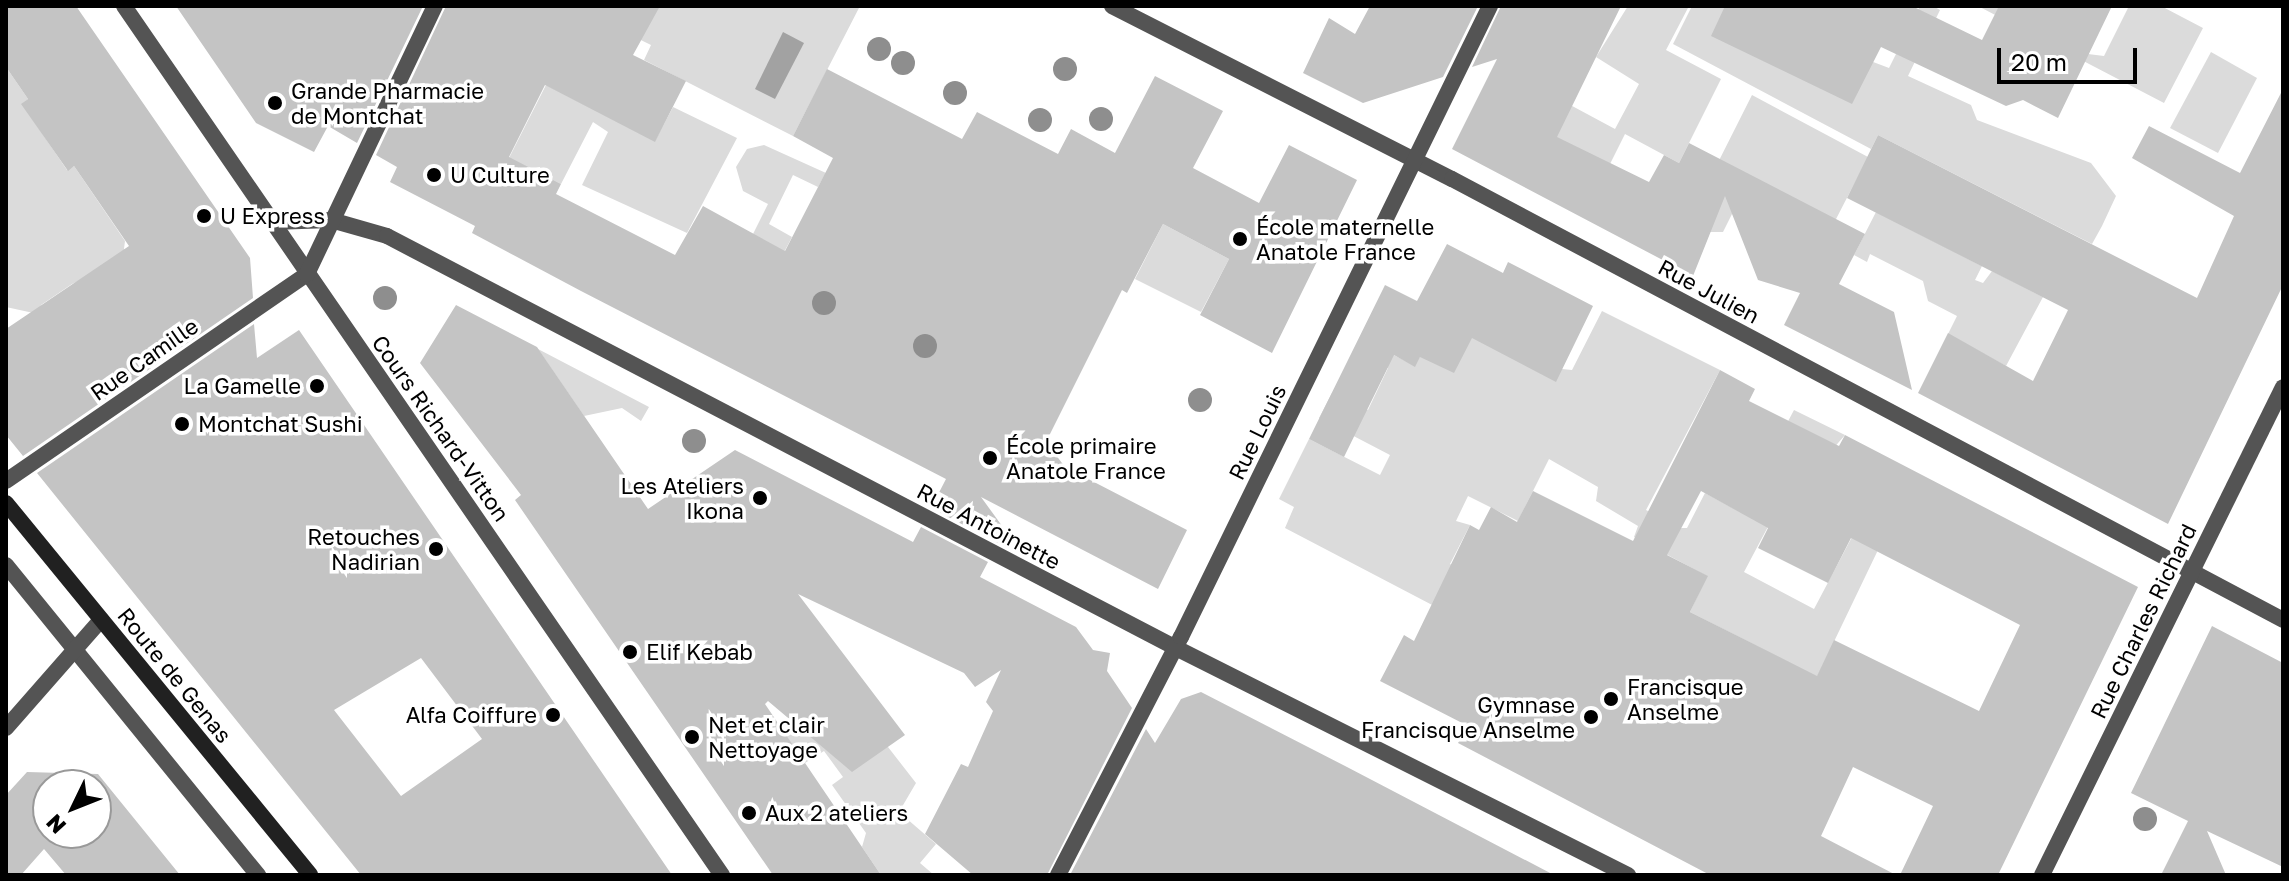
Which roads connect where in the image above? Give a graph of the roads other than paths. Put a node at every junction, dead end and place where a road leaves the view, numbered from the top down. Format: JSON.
{"nodes":[{"id":1,"x":124,"y":6,"type":"edge"},
{"id":2,"x":435,"y":6,"type":"edge"},
{"id":3,"x":1112,"y":6,"type":"edge"},
{"id":4,"x":1490,"y":6,"type":"edge"},
{"id":5,"x":1415,"y":160,"type":"junction"},
{"id":6,"x":329,"y":220,"type":"junction"},
{"id":7,"x":272,"y":222,"type":"junction"},
{"id":8,"x":307,"y":274,"type":"junction"},
{"id":9,"x":2283,"y":387,"type":"edge"},
{"id":10,"x":6,"y":481,"type":"edge"},
{"id":11,"x":6,"y":503,"type":"edge"},
{"id":12,"x":6,"y":565,"type":"edge"},
{"id":13,"x":2191,"y":573,"type":"junction"},
{"id":14,"x":101,"y":620,"type":"junction"},
{"id":15,"x":2283,"y":620,"type":"edge"},
{"id":16,"x":1176,"y":648,"type":"junction"},
{"id":17,"x":74,"y":649,"type":"junction"},
{"id":18,"x":6,"y":728,"type":"edge"},
{"id":19,"x":258,"y":875,"type":"edge"},
{"id":20,"x":310,"y":875,"type":"edge"},
{"id":21,"x":722,"y":875,"type":"edge"},
{"id":22,"x":1058,"y":875,"type":"edge"},
{"id":23,"x":1628,"y":875,"type":"edge"},
{"id":24,"x":2042,"y":875,"type":"edge"}],
"edges":[{"from":1,"to":7,"type":"street","name":"Cours Richard-Vitton"},
{"from":2,"to":6,"type":"street"},
{"from":3,"to":5,"type":"street","name":"Rue Julien"},
{"from":4,"to":5,"type":"street","name":"Rue Louis"},
{"from":5,"to":13,"type":"street","name":"Rue Julien"},
{"from":5,"to":16,"type":"street","name":"Rue Louis"},
{"from":6,"to":7,"type":"street","name":"Rue Antoinette"},
{"from":6,"to":8,"type":"street"},
{"from":6,"to":16,"type":"street","name":"Rue Antoinette"},
{"from":7,"to":8,"type":"street","name":"Cours Richard-Vitton"},
{"from":8,"to":10,"type":"street","name":"Rue Camille"},
{"from":8,"to":21,"type":"street","name":"Cours Richard-Vitton"},
{"from":9,"to":13,"type":"street","name":"Rue Charles Richard"},
{"from":11,"to":14,"type":"main road","name":"Route de Genas"},
{"from":12,"to":17,"type":"street"},
{"from":13,"to":15,"type":"street","name":"Rue Julien"},
{"from":13,"to":24,"type":"street","name":"Rue Charles Richard"},
{"from":14,"to":17,"type":"street"},
{"from":14,"to":20,"type":"main road","name":"Route de Genas"},
{"from":16,"to":22,"type":"street","name":"Rue Louis"},
{"from":16,"to":23,"type":"street","name":"Rue Antoinette"},
{"from":17,"to":18,"type":"street"},
{"from":17,"to":19,"type":"street"}]}
